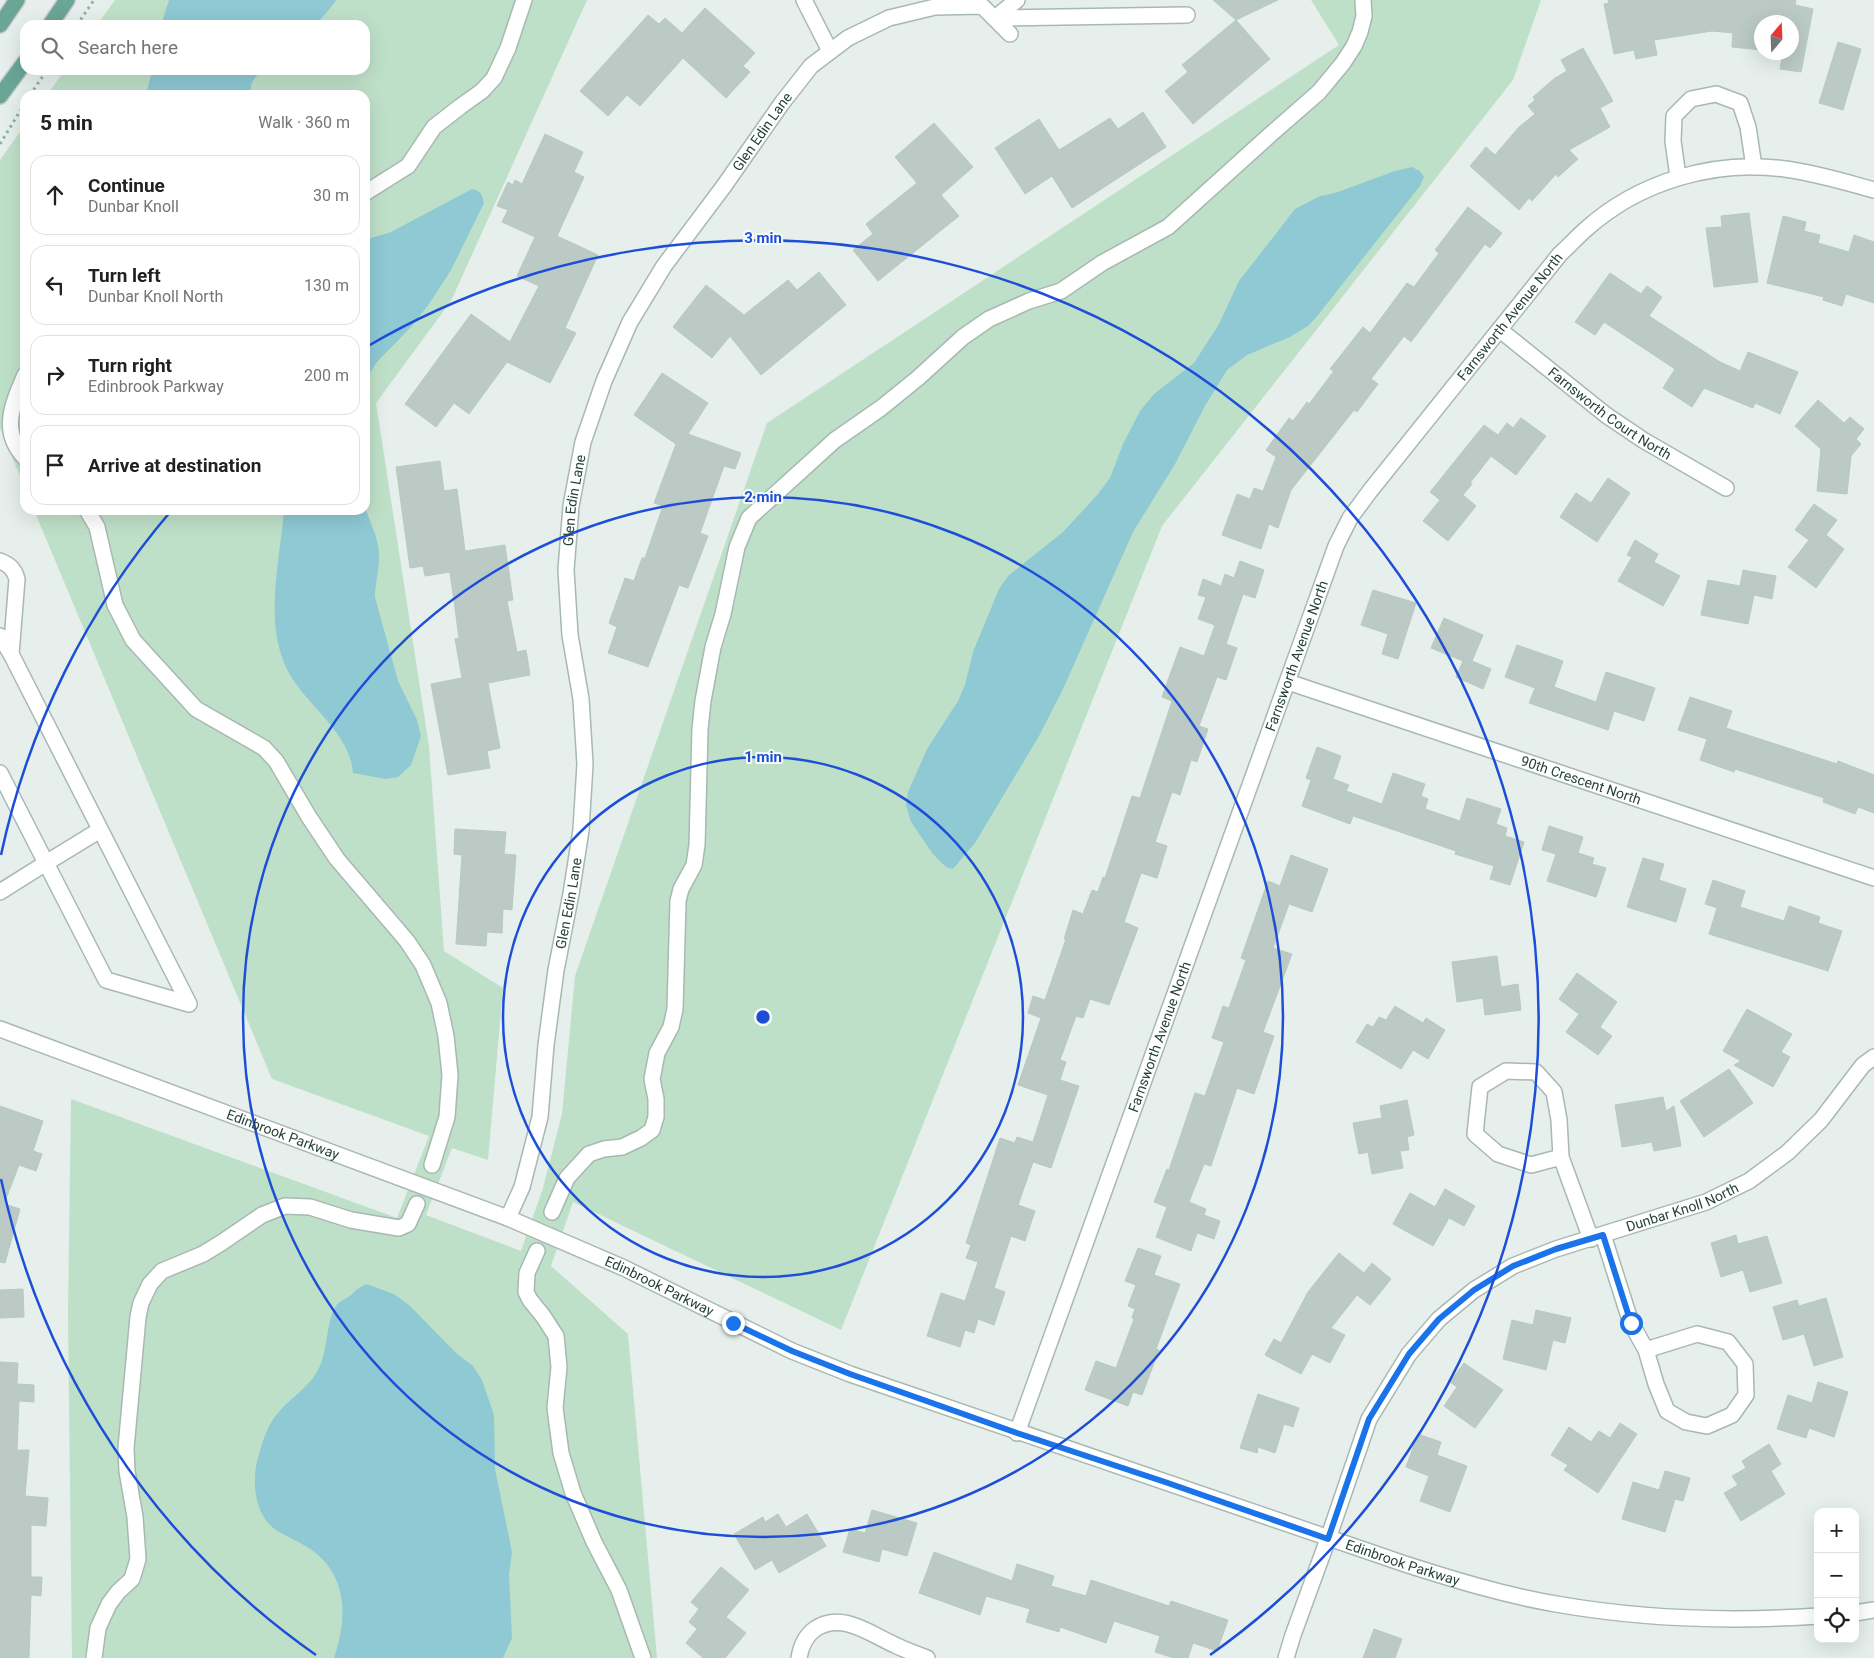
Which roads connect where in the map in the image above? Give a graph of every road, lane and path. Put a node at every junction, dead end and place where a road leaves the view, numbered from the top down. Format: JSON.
{"nodes":[{"id":1,"x":17,"y":0,"type":"edge"},
{"id":2,"x":67,"y":0,"type":"edge"},
{"id":3,"x":94,"y":0,"type":"edge"},
{"id":4,"x":524,"y":0,"type":"edge"},
{"id":5,"x":804,"y":0,"type":"edge"},
{"id":6,"x":1017,"y":0,"type":"edge"},
{"id":7,"x":1363,"y":0,"type":"edge"},
{"id":8,"x":1187,"y":15,"type":"dead end"},
{"id":9,"x":995,"y":18,"type":"junction"},
{"id":10,"x":53,"y":20,"type":"edge"},
{"id":11,"x":80,"y":20,"type":"edge"},
{"id":12,"x":0,"y":25,"type":"edge"},
{"id":13,"x":1010,"y":34,"type":"dead end"},
{"id":14,"x":830,"y":52,"type":"junction"},
{"id":15,"x":20,"y":69,"type":"edge"},
{"id":16,"x":44,"y":75,"type":"edge"},
{"id":17,"x":33,"y":90,"type":"edge"},
{"id":18,"x":0,"y":96,"type":"edge"},
{"id":19,"x":20,"y":111,"type":"edge"},
{"id":20,"x":0,"y":144,"type":"edge"},
{"id":21,"x":1754,"y":166,"type":"junction"},
{"id":22,"x":1678,"y":177,"type":"junction"},
{"id":23,"x":370,"y":190,"type":"edge"},
{"id":24,"x":1874,"y":190,"type":"edge"},
{"id":25,"x":1500,"y":330,"type":"junction"},
{"id":26,"x":20,"y":388,"type":"edge"},
{"id":27,"x":20,"y":453,"type":"edge"},
{"id":28,"x":1726,"y":488,"type":"dead end"},
{"id":29,"x":90,"y":515,"type":"edge"},
{"id":30,"x":0,"y":561,"type":"edge"},
{"id":31,"x":0,"y":636,"type":"edge"},
{"id":32,"x":11,"y":654,"type":"junction"},
{"id":33,"x":1288,"y":682,"type":"junction"},
{"id":34,"x":0,"y":773,"type":"edge"},
{"id":35,"x":100,"y":830,"type":"junction"},
{"id":36,"x":46,"y":863,"type":"junction"},
{"id":37,"x":1874,"y":878,"type":"edge"},
{"id":38,"x":0,"y":892,"type":"edge"},
{"id":39,"x":0,"y":1029,"type":"edge"},
{"id":40,"x":1874,"y":1057,"type":"edge"},
{"id":41,"x":1561,"y":1157,"type":"junction"},
{"id":42,"x":432,"y":1165,"type":"dead end"},
{"id":43,"x":417,"y":1204,"type":"dead end"},
{"id":44,"x":552,"y":1212,"type":"dead end"},
{"id":45,"x":508,"y":1218,"type":"junction"},
{"id":46,"x":1597,"y":1237,"type":"junction"},
{"id":47,"x":537,"y":1251,"type":"dead end"},
{"id":48,"x":1646,"y":1350,"type":"junction"},
{"id":49,"x":1017,"y":1433,"type":"junction"},
{"id":50,"x":1328,"y":1539,"type":"junction"},
{"id":51,"x":1874,"y":1610,"type":"edge"},
{"id":52,"x":1859,"y":1612,"type":"edge"},
{"id":53,"x":1814,"y":1616,"type":"edge"},
{"id":54,"x":94,"y":1658,"type":"edge"},
{"id":55,"x":643,"y":1658,"type":"edge"},
{"id":56,"x":798,"y":1658,"type":"edge"},
{"id":57,"x":927,"y":1658,"type":"edge"},
{"id":58,"x":1286,"y":1658,"type":"edge"}],
"edges":[{"from":1,"to":12,"type":"main road"},
{"from":2,"to":10,"type":"main road"},
{"from":3,"to":11,"type":"path"},
{"from":4,"to":23,"type":"street"},
{"from":5,"to":14,"type":"street"},
{"from":6,"to":9,"type":"street"},
{"from":7,"to":44,"type":"street"},
{"from":8,"to":9,"type":"street"},
{"from":9,"to":13,"type":"street","name":"Glen Edin Lane"},
{"from":9,"to":14,"type":"street","name":"Glen Edin Lane"},
{"from":14,"to":45,"type":"street","name":"Glen Edin Lane"},
{"from":15,"to":18,"type":"main road"},
{"from":16,"to":17,"type":"path"},
{"from":19,"to":20,"type":"path"},
{"from":21,"to":22,"type":"street","name":"Farnsworth Avenue North"},
{"from":21,"to":22,"type":"street"},
{"from":21,"to":24,"type":"street","name":"Farnsworth Avenue North"},
{"from":22,"to":25,"type":"street","name":"Farnsworth Avenue North"},
{"from":25,"to":28,"type":"street","name":"Farnsworth Court North"},
{"from":25,"to":33,"type":"street","name":"Farnsworth Avenue North"},
{"from":26,"to":27,"type":"street"},
{"from":29,"to":42,"type":"street"},
{"from":30,"to":32,"type":"street"},
{"from":31,"to":32,"type":"street"},
{"from":32,"to":35,"type":"street"},
{"from":33,"to":37,"type":"street","name":"90th Crescent North"},
{"from":33,"to":49,"type":"street","name":"Farnsworth Avenue North"},
{"from":34,"to":36,"type":"street"},
{"from":35,"to":36,"type":"street"},
{"from":35,"to":36,"type":"street"},
{"from":36,"to":38,"type":"street"},
{"from":39,"to":45,"type":"street","name":"Edinbrook Parkway"},
{"from":40,"to":46,"type":"street","name":"Dunbar Knoll North"},
{"from":41,"to":41,"type":"street"},
{"from":41,"to":46,"type":"street"},
{"from":43,"to":54,"type":"street"},
{"from":45,"to":49,"type":"street","name":"Edinbrook Parkway"},
{"from":46,"to":48,"type":"street"},
{"from":46,"to":50,"type":"street","name":"Dunbar Knoll North"},
{"from":47,"to":55,"type":"street"},
{"from":48,"to":48,"type":"street"},
{"from":49,"to":50,"type":"street","name":"Edinbrook Parkway"},
{"from":50,"to":53,"type":"street","name":"Edinbrook Parkway"},
{"from":50,"to":58,"type":"street","name":"Dunbar Knoll North"},
{"from":51,"to":52,"type":"street"},
{"from":56,"to":57,"type":"street"}]}
